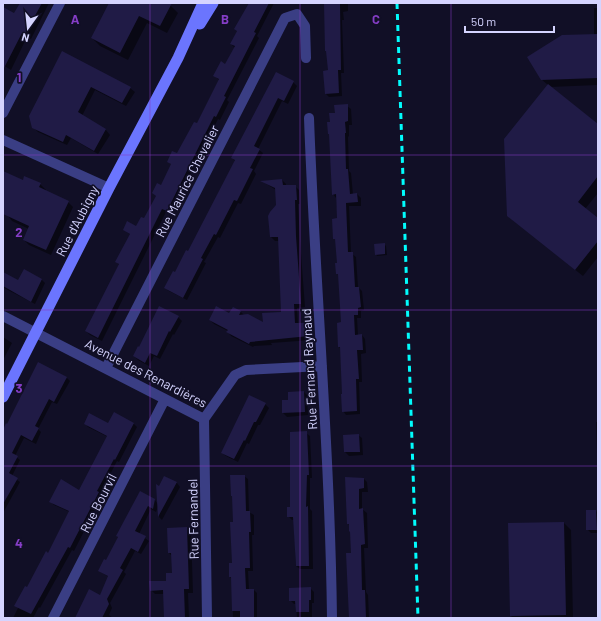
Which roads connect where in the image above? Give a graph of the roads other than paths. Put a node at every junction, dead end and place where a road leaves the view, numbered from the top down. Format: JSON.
{"nodes":[{"id":1,"x":60,"y":3,"type":"edge"},
{"id":2,"x":203,"y":3,"type":"edge"},
{"id":3,"x":213,"y":3,"type":"edge"},
{"id":4,"x":178,"y":58,"type":"junction"},
{"id":5,"x":306,"y":58,"type":"dead end"},
{"id":6,"x":3,"y":113,"type":"edge"},
{"id":7,"x":309,"y":118,"type":"dead end"},
{"id":8,"x":3,"y":140,"type":"edge"},
{"id":9,"x":109,"y":188,"type":"junction"},
{"id":10,"x":3,"y":316,"type":"edge"},
{"id":11,"x":36,"y":332,"type":"junction"},
{"id":12,"x":322,"y":366,"type":"junction"},
{"id":13,"x":106,"y":368,"type":"junction"},
{"id":14,"x":3,"y":397,"type":"edge"},
{"id":15,"x":166,"y":399,"type":"junction"},
{"id":16,"x":204,"y":419,"type":"junction"},
{"id":17,"x":53,"y":618,"type":"edge"},
{"id":18,"x":208,"y":618,"type":"edge"},
{"id":19,"x":332,"y":618,"type":"edge"}],
"edges":[{"from":1,"to":6,"type":"street"},
{"from":2,"to":4,"type":"main road","name":"Rue d'Aubigny"},
{"from":3,"to":4,"type":"main road","name":"Rue d'Aubigny"},
{"from":4,"to":9,"type":"main road","name":"Rue d'Aubigny"},
{"from":5,"to":13,"type":"street","name":"Rue Maurice Chevalier"},
{"from":7,"to":12,"type":"street","name":"Rue Fernand Raynaud"},
{"from":8,"to":9,"type":"street"},
{"from":9,"to":11,"type":"main road","name":"Rue d'Aubigny"},
{"from":10,"to":11,"type":"street","name":"Avenue des Renardières"},
{"from":11,"to":13,"type":"street","name":"Avenue des Renardières"},
{"from":11,"to":14,"type":"main road","name":"Rue d'Aubigny"},
{"from":12,"to":16,"type":"street","name":"Avenue des Renardières"},
{"from":12,"to":19,"type":"street","name":"Rue Fernand Raynaud"},
{"from":13,"to":15,"type":"street","name":"Avenue des Renardières"},
{"from":15,"to":16,"type":"street","name":"Avenue des Renardières"},
{"from":15,"to":17,"type":"street","name":"Rue Bourvil"},
{"from":16,"to":18,"type":"street","name":"Rue Fernandel"}]}
